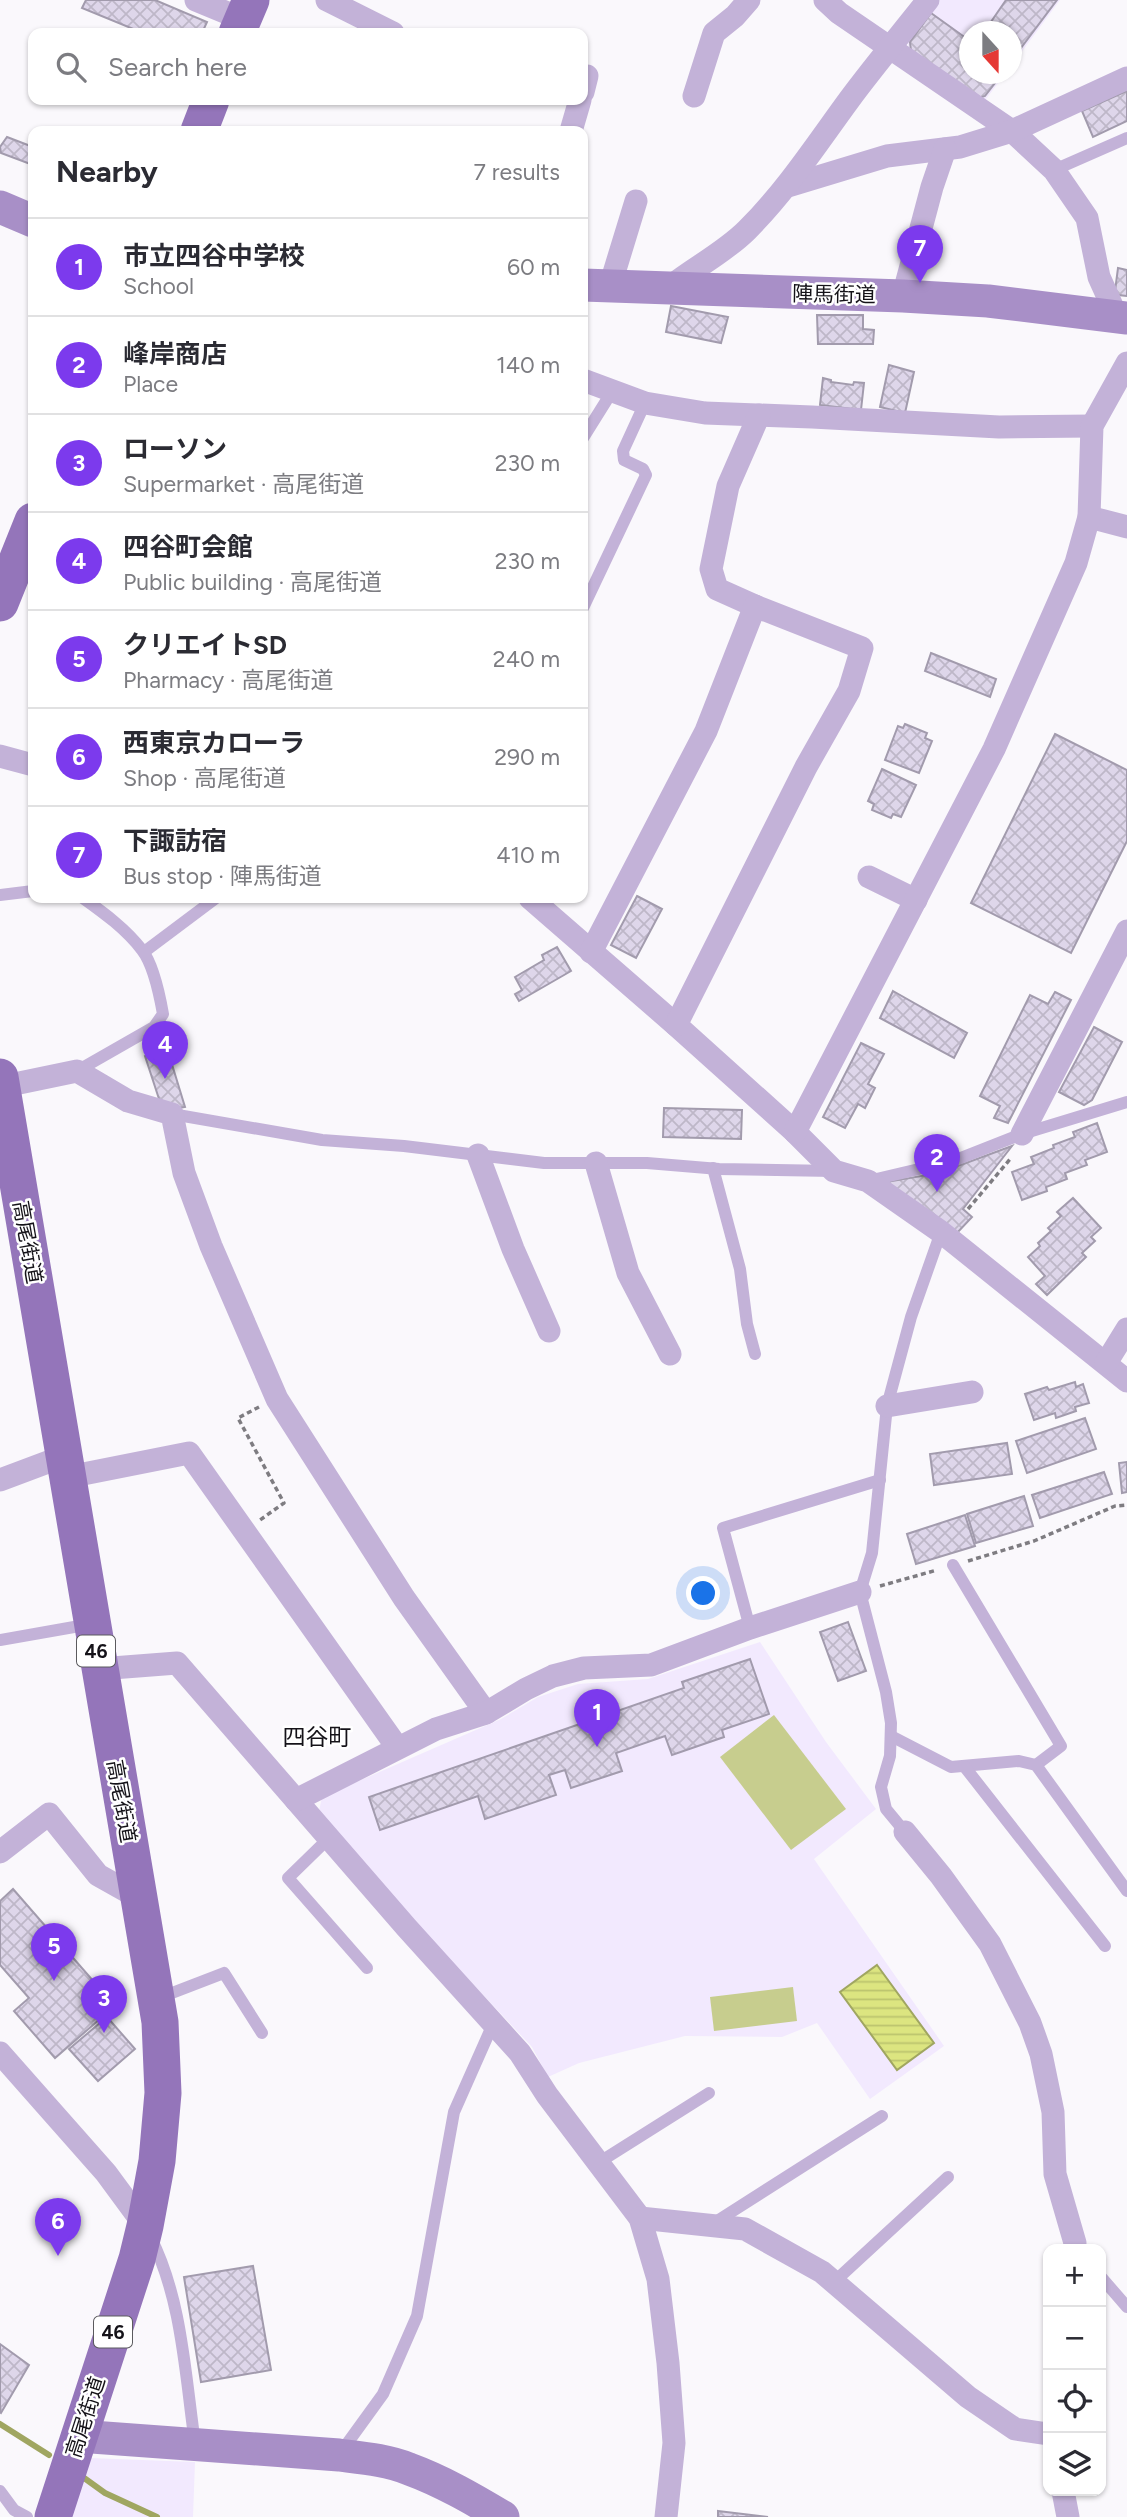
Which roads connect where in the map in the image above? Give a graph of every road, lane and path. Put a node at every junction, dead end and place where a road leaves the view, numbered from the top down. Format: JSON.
{"nodes":[{"id":1,"x":196,"y":0,"type":"edge"},
{"id":2,"x":327,"y":0,"type":"edge"},
{"id":3,"x":749,"y":0,"type":"edge"},
{"id":4,"x":825,"y":0,"type":"edge"},
{"id":5,"x":928,"y":0,"type":"edge"},
{"id":6,"x":243,"y":18,"type":"edge"},
{"id":7,"x":383,"y":28,"type":"edge"},
{"id":8,"x":891,"y":47,"type":"junction"},
{"id":9,"x":1127,"y":78,"type":"edge"},
{"id":10,"x":694,"y":96,"type":"dead end"},
{"id":11,"x":209,"y":105,"type":"edge"},
{"id":12,"x":579,"y":105,"type":"edge"},
{"id":13,"x":201,"y":126,"type":"edge"},
{"id":14,"x":572,"y":126,"type":"edge"},
{"id":15,"x":1012,"y":131,"type":"junction"},
{"id":16,"x":1127,"y":138,"type":"edge"},
{"id":17,"x":945,"y":149,"type":"junction"},
{"id":18,"x":1054,"y":170,"type":"junction"},
{"id":19,"x":788,"y":186,"type":"junction"},
{"id":20,"x":636,"y":201,"type":"dead end"},
{"id":21,"x":0,"y":207,"type":"edge"},
{"id":22,"x":28,"y":219,"type":"edge"},
{"id":23,"x":596,"y":286,"type":"edge"},
{"id":24,"x":670,"y":287,"type":"junction"},
{"id":25,"x":902,"y":296,"type":"junction"},
{"id":26,"x":1122,"y":317,"type":"edge"},
{"id":27,"x":1127,"y":363,"type":"edge"},
{"id":28,"x":588,"y":382,"type":"edge"},
{"id":29,"x":613,"y":390,"type":"junction"},
{"id":30,"x":645,"y":403,"type":"junction"},
{"id":31,"x":759,"y":415,"type":"junction"},
{"id":32,"x":1092,"y":426,"type":"junction"},
{"id":33,"x":588,"y":430,"type":"edge"},
{"id":34,"x":1089,"y":517,"type":"junction"},
{"id":35,"x":1127,"y":527,"type":"edge"},
{"id":36,"x":28,"y":533,"type":"edge"},
{"id":37,"x":588,"y":597,"type":"edge"},
{"id":38,"x":0,"y":603,"type":"edge"},
{"id":39,"x":755,"y":606,"type":"junction"},
{"id":40,"x":0,"y":756,"type":"edge"},
{"id":41,"x":28,"y":764,"type":"edge"},
{"id":42,"x":869,"y":877,"type":"dead end"},
{"id":43,"x":28,"y":892,"type":"edge"},
{"id":44,"x":0,"y":895,"type":"edge"},
{"id":45,"x":916,"y":900,"type":"junction"},
{"id":46,"x":90,"y":903,"type":"edge"},
{"id":47,"x":209,"y":903,"type":"edge"},
{"id":48,"x":536,"y":903,"type":"edge"},
{"id":49,"x":1127,"y":931,"type":"edge"},
{"id":50,"x":144,"y":952,"type":"junction"},
{"id":51,"x":592,"y":952,"type":"junction"},
{"id":52,"x":676,"y":1025,"type":"junction"},
{"id":53,"x":77,"y":1071,"type":"junction"},
{"id":54,"x":1,"y":1083,"type":"edge"},
{"id":55,"x":1127,"y":1102,"type":"edge"},
{"id":56,"x":172,"y":1114,"type":"junction"},
{"id":57,"x":795,"y":1132,"type":"junction"},
{"id":58,"x":1027,"y":1133,"type":"junction"},
{"id":59,"x":478,"y":1154,"type":"junction"},
{"id":60,"x":596,"y":1163,"type":"junction"},
{"id":61,"x":713,"y":1168,"type":"junction"},
{"id":62,"x":834,"y":1171,"type":"junction"},
{"id":63,"x":868,"y":1181,"type":"junction"},
{"id":64,"x":968,"y":1209,"type":"dead end"},
{"id":65,"x":941,"y":1232,"type":"junction"},
{"id":66,"x":1127,"y":1329,"type":"edge"},
{"id":67,"x":549,"y":1331,"type":"dead end"},
{"id":68,"x":670,"y":1354,"type":"dead end"},
{"id":69,"x":755,"y":1354,"type":"dead end"},
{"id":70,"x":1106,"y":1363,"type":"junction"},
{"id":71,"x":1127,"y":1381,"type":"edge"},
{"id":72,"x":972,"y":1392,"type":"dead end"},
{"id":73,"x":277,"y":1399,"type":"junction"},
{"id":74,"x":887,"y":1406,"type":"junction"},
{"id":75,"x":66,"y":1466,"type":"junction"},
{"id":76,"x":0,"y":1480,"type":"edge"},
{"id":77,"x":880,"y":1480,"type":"junction"},
{"id":78,"x":1127,"y":1505,"type":"edge"},
{"id":79,"x":244,"y":1531,"type":"junction"},
{"id":80,"x":953,"y":1565,"type":"junction"},
{"id":81,"x":860,"y":1592,"type":"junction"},
{"id":82,"x":91,"y":1623,"type":"junction"},
{"id":83,"x":750,"y":1628,"type":"junction"},
{"id":84,"x":0,"y":1640,"type":"edge"},
{"id":85,"x":99,"y":1669,"type":"junction"},
{"id":86,"x":486,"y":1713,"type":"junction"},
{"id":87,"x":891,"y":1736,"type":"junction"},
{"id":88,"x":397,"y":1747,"type":"junction"},
{"id":89,"x":1036,"y":1765,"type":"junction"},
{"id":90,"x":964,"y":1766,"type":"junction"},
{"id":91,"x":296,"y":1800,"type":"junction"},
{"id":92,"x":905,"y":1832,"type":"joint"},
{"id":93,"x":329,"y":1838,"type":"junction"},
{"id":94,"x":0,"y":1852,"type":"edge"},
{"id":95,"x":1127,"y":1891,"type":"edge"},
{"id":96,"x":139,"y":1898,"type":"junction"},
{"id":97,"x":1105,"y":1946,"type":"dead end"},
{"id":98,"x":367,"y":1968,"type":"dead end"},
{"id":99,"x":156,"y":2000,"type":"junction"},
{"id":100,"x":493,"y":2024,"type":"junction"},
{"id":101,"x":262,"y":2033,"type":"dead end"},
{"id":102,"x":0,"y":2053,"type":"edge"},
{"id":103,"x":709,"y":2093,"type":"dead end"},
{"id":104,"x":882,"y":2116,"type":"dead end"},
{"id":105,"x":598,"y":2163,"type":"junction"},
{"id":106,"x":948,"y":2177,"type":"dead end"},
{"id":107,"x":640,"y":2218,"type":"junction"},
{"id":108,"x":710,"y":2225,"type":"junction"},
{"id":109,"x":145,"y":2226,"type":"junction"},
{"id":110,"x":1075,"y":2244,"type":"edge"},
{"id":111,"x":834,"y":2282,"type":"junction"},
{"id":112,"x":1106,"y":2283,"type":"edge"},
{"id":113,"x":1127,"y":2306,"type":"edge"},
{"id":114,"x":1043,"y":2433,"type":"edge"},
{"id":115,"x":78,"y":2436,"type":"junction"},
{"id":116,"x":195,"y":2445,"type":"junction"},
{"id":117,"x":339,"y":2455,"type":"junction"},
{"id":118,"x":0,"y":2491,"type":"edge"},
{"id":119,"x":1064,"y":2496,"type":"edge"},
{"id":120,"x":27,"y":2517,"type":"edge"},
{"id":121,"x":53,"y":2517,"type":"edge"},
{"id":122,"x":503,"y":2517,"type":"edge"},
{"id":123,"x":666,"y":2517,"type":"edge"},
{"id":124,"x":1068,"y":2517,"type":"edge"}],
"edges":[{"from":1,"to":6,"type":"street"},
{"from":2,"to":7,"type":"street"},
{"from":3,"to":10,"type":"street"},
{"from":4,"to":8,"type":"street"},
{"from":5,"to":8,"type":"street"},
{"from":8,"to":15,"type":"street"},
{"from":8,"to":19,"type":"street"},
{"from":9,"to":15,"type":"street"},
{"from":11,"to":13,"type":"main road"},
{"from":12,"to":14,"type":"street"},
{"from":15,"to":17,"type":"street"},
{"from":15,"to":18,"type":"street"},
{"from":16,"to":18,"type":"lane"},
{"from":17,"to":19,"type":"street"},
{"from":17,"to":25,"type":"street"},
{"from":18,"to":26,"type":"street"},
{"from":19,"to":24,"type":"street"},
{"from":20,"to":23,"type":"street"},
{"from":21,"to":22,"type":"main road"},
{"from":23,"to":24,"type":"main road","name":"陣馬街道"},
{"from":24,"to":25,"type":"main road","name":"陣馬街道"},
{"from":25,"to":26,"type":"main road","name":"陣馬街道"},
{"from":27,"to":32,"type":"street"},
{"from":28,"to":29,"type":"street"},
{"from":29,"to":30,"type":"street"},
{"from":29,"to":33,"type":"lane"},
{"from":30,"to":31,"type":"street"},
{"from":30,"to":37,"type":"lane"},
{"from":31,"to":32,"type":"street"},
{"from":31,"to":39,"type":"street"},
{"from":32,"to":34,"type":"street"},
{"from":34,"to":35,"type":"street"},
{"from":34,"to":45,"type":"street"},
{"from":36,"to":38,"type":"main road"},
{"from":39,"to":51,"type":"street"},
{"from":39,"to":52,"type":"street"},
{"from":40,"to":41,"type":"street"},
{"from":42,"to":45,"type":"street"},
{"from":43,"to":44,"type":"lane"},
{"from":45,"to":57,"type":"street"},
{"from":46,"to":50,"type":"lane"},
{"from":47,"to":50,"type":"lane"},
{"from":48,"to":51,"type":"street"},
{"from":49,"to":58,"type":"street"},
{"from":50,"to":53,"type":"lane"},
{"from":51,"to":52,"type":"street"},
{"from":52,"to":57,"type":"street"},
{"from":53,"to":54,"type":"street"},
{"from":53,"to":56,"type":"street"},
{"from":54,"to":75,"type":"main road","name":"高尾街道","number":"46"},
{"from":55,"to":58,"type":"lane"},
{"from":56,"to":59,"type":"lane"},
{"from":56,"to":73,"type":"street"},
{"from":57,"to":62,"type":"street"},
{"from":58,"to":63,"type":"lane"},
{"from":58,"to":64,"type":"path"},
{"from":59,"to":60,"type":"lane"},
{"from":59,"to":67,"type":"street"},
{"from":60,"to":61,"type":"lane"},
{"from":60,"to":68,"type":"street"},
{"from":61,"to":62,"type":"lane"},
{"from":61,"to":69,"type":"lane"},
{"from":62,"to":63,"type":"street"},
{"from":63,"to":65,"type":"street"},
{"from":65,"to":70,"type":"street"},
{"from":65,"to":74,"type":"lane"},
{"from":66,"to":70,"type":"street"},
{"from":70,"to":71,"type":"street"},
{"from":72,"to":74,"type":"street"},
{"from":73,"to":79,"type":"path"},
{"from":73,"to":86,"type":"street"},
{"from":74,"to":77,"type":"lane"},
{"from":75,"to":76,"type":"street"},
{"from":75,"to":79,"type":"street"},
{"from":75,"to":82,"type":"main road","name":"高尾街道","number":"46"},
{"from":77,"to":81,"type":"lane"},
{"from":77,"to":83,"type":"lane"},
{"from":78,"to":80,"type":"path"},
{"from":79,"to":88,"type":"street"},
{"from":80,"to":81,"type":"path"},
{"from":80,"to":89,"type":"lane"},
{"from":81,"to":83,"type":"street"},
{"from":81,"to":87,"type":"lane"},
{"from":82,"to":84,"type":"lane"},
{"from":82,"to":85,"type":"main road","name":"高尾街道","number":"46"},
{"from":83,"to":86,"type":"street"},
{"from":85,"to":91,"type":"street"},
{"from":85,"to":96,"type":"main road","name":"高尾街道","number":"46"},
{"from":86,"to":88,"type":"street"},
{"from":87,"to":90,"type":"lane"},
{"from":87,"to":92,"type":"lane"},
{"from":88,"to":91,"type":"street"},
{"from":89,"to":90,"type":"lane"},
{"from":89,"to":95,"type":"lane"},
{"from":90,"to":97,"type":"lane"},
{"from":91,"to":93,"type":"street"},
{"from":92,"to":110,"type":"street"},
{"from":93,"to":98,"type":"lane"},
{"from":93,"to":100,"type":"street"},
{"from":94,"to":96,"type":"street"},
{"from":96,"to":99,"type":"main road","name":"高尾街道","number":"46"},
{"from":99,"to":101,"type":"lane"},
{"from":99,"to":109,"type":"main road","name":"高尾街道","number":"46"},
{"from":100,"to":105,"type":"street"},
{"from":100,"to":117,"type":"lane"},
{"from":102,"to":109,"type":"street"},
{"from":103,"to":105,"type":"lane"},
{"from":104,"to":108,"type":"lane"},
{"from":105,"to":107,"type":"street"},
{"from":106,"to":111,"type":"lane"},
{"from":107,"to":108,"type":"street"},
{"from":107,"to":123,"type":"street"},
{"from":108,"to":111,"type":"street"},
{"from":109,"to":115,"type":"main road","name":"高尾街道","number":"46"},
{"from":109,"to":116,"type":"lane"},
{"from":111,"to":114,"type":"street"},
{"from":112,"to":113,"type":"lane"},
{"from":115,"to":116,"type":"main road"},
{"from":115,"to":121,"type":"main road","name":"高尾街道","number":"46"},
{"from":116,"to":117,"type":"main road"},
{"from":117,"to":122,"type":"main road"},
{"from":118,"to":120,"type":"lane"},
{"from":119,"to":124,"type":"street"}]}
